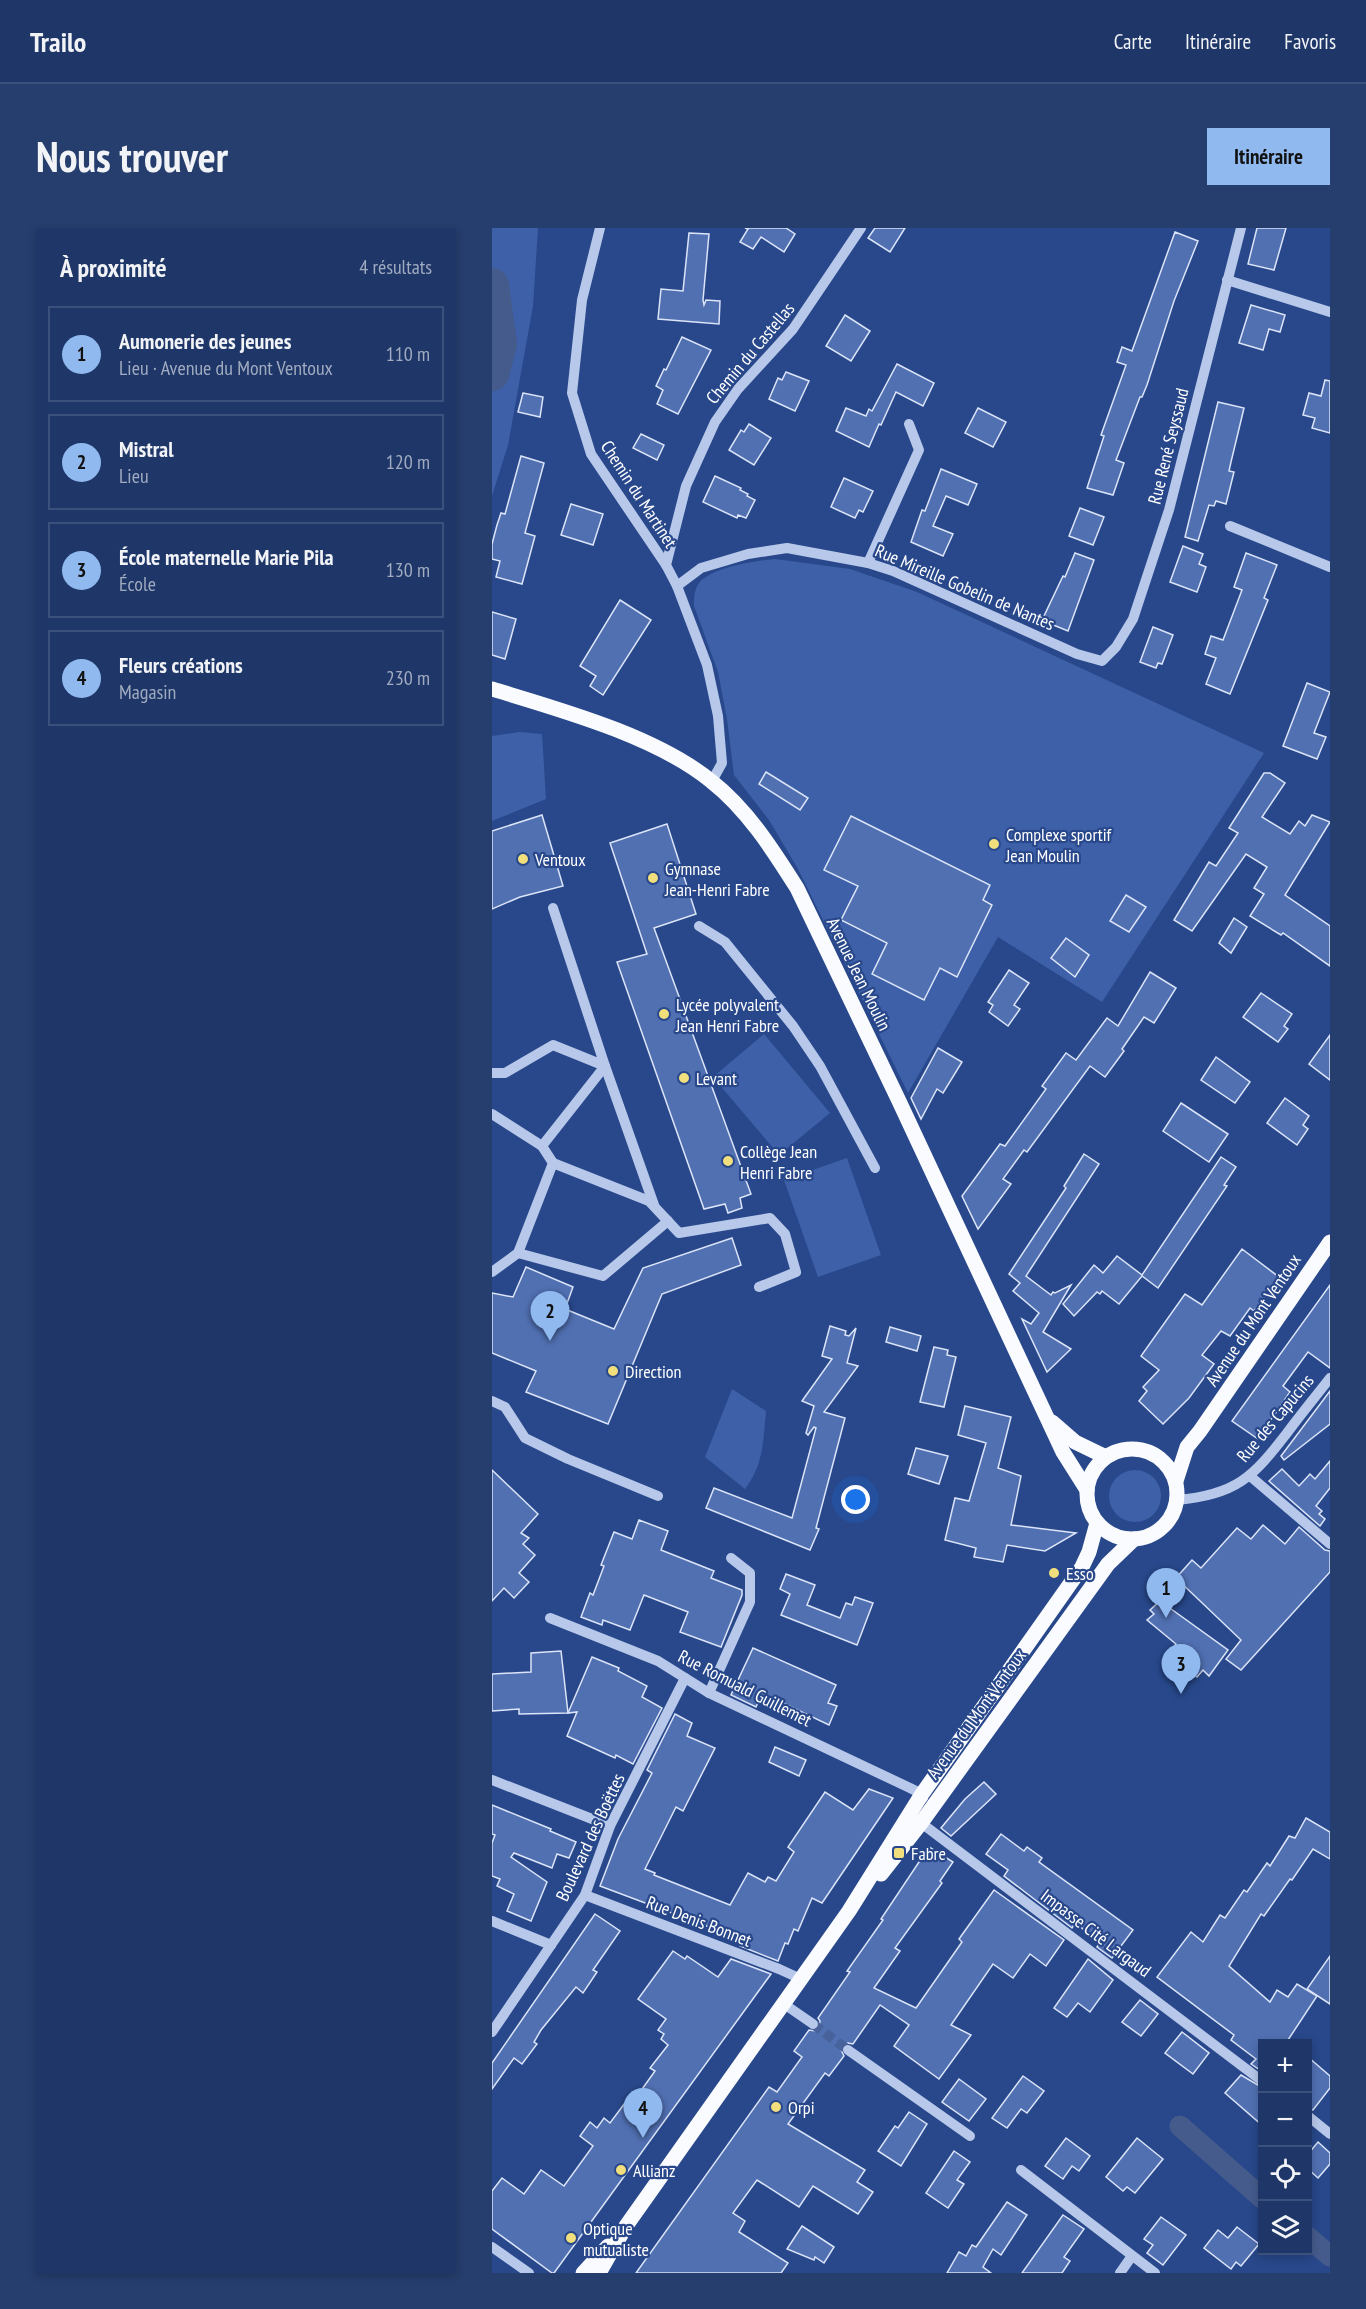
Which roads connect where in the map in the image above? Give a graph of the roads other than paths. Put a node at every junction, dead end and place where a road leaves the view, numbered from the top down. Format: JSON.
{"nodes":[{"id":1,"x":600,"y":228,"type":"edge"},
{"id":2,"x":861,"y":228,"type":"edge"},
{"id":3,"x":1241,"y":228,"type":"edge"},
{"id":4,"x":1227,"y":280,"type":"junction"},
{"id":5,"x":1330,"y":312,"type":"edge"},
{"id":6,"x":909,"y":424,"type":"dead end"},
{"id":7,"x":1230,"y":526,"type":"dead end"},
{"id":8,"x":868,"y":563,"type":"junction"},
{"id":9,"x":666,"y":566,"type":"junction"},
{"id":10,"x":1330,"y":567,"type":"edge"},
{"id":11,"x":677,"y":586,"type":"junction"},
{"id":12,"x":1102,"y":661,"type":"joint"},
{"id":13,"x":492,"y":689,"type":"edge"},
{"id":14,"x":712,"y":782,"type":"junction"},
{"id":15,"x":553,"y":908,"type":"dead end"},
{"id":16,"x":699,"y":926,"type":"dead end"},
{"id":17,"x":605,"y":1066,"type":"junction"},
{"id":18,"x":492,"y":1073,"type":"edge"},
{"id":19,"x":492,"y":1114,"type":"edge"},
{"id":20,"x":542,"y":1146,"type":"junction"},
{"id":21,"x":553,"y":1163,"type":"junction"},
{"id":22,"x":875,"y":1168,"type":"dead end"},
{"id":23,"x":655,"y":1207,"type":"junction"},
{"id":24,"x":668,"y":1221,"type":"junction"},
{"id":25,"x":1330,"y":1242,"type":"edge"},
{"id":26,"x":518,"y":1252,"type":"junction"},
{"id":27,"x":492,"y":1272,"type":"edge"},
{"id":28,"x":759,"y":1287,"type":"dead end"},
{"id":29,"x":1330,"y":1377,"type":"edge"},
{"id":30,"x":492,"y":1401,"type":"edge"},
{"id":31,"x":1047,"y":1418,"type":"junction"},
{"id":32,"x":1187,"y":1447,"type":"junction"},
{"id":33,"x":1157,"y":1456,"type":"junction"},
{"id":34,"x":1106,"y":1457,"type":"junction"},
{"id":35,"x":1250,"y":1476,"type":"junction"},
{"id":36,"x":1176,"y":1481,"type":"junction"},
{"id":37,"x":1087,"y":1490,"type":"junction"},
{"id":38,"x":658,"y":1496,"type":"dead end"},
{"id":39,"x":1177,"y":1500,"type":"junction"},
{"id":40,"x":1097,"y":1523,"type":"junction"},
{"id":41,"x":1134,"y":1539,"type":"junction"},
{"id":42,"x":1330,"y":1544,"type":"edge"},
{"id":43,"x":732,"y":1558,"type":"dead end"},
{"id":44,"x":550,"y":1618,"type":"dead end"},
{"id":45,"x":685,"y":1678,"type":"junction"},
{"id":46,"x":709,"y":1693,"type":"junction"},
{"id":47,"x":492,"y":1780,"type":"edge"},
{"id":48,"x":922,"y":1794,"type":"junction"},
{"id":49,"x":915,"y":1819,"type":"junction"},
{"id":50,"x":610,"y":1826,"type":"junction"},
{"id":51,"x":585,"y":1895,"type":"junction"},
{"id":52,"x":849,"y":1911,"type":"junction"},
{"id":53,"x":492,"y":1921,"type":"edge"},
{"id":54,"x":551,"y":1945,"type":"junction"},
{"id":55,"x":801,"y":1979,"type":"junction"},
{"id":56,"x":784,"y":2004,"type":"junction"},
{"id":57,"x":813,"y":2024,"type":"tunnel mouth"},
{"id":58,"x":492,"y":2032,"type":"edge"},
{"id":59,"x":848,"y":2050,"type":"tunnel mouth"},
{"id":60,"x":1258,"y":2077,"type":"edge"},
{"id":61,"x":1312,"y":2119,"type":"edge"},
{"id":62,"x":1330,"y":2134,"type":"edge"},
{"id":63,"x":970,"y":2136,"type":"dead end"},
{"id":64,"x":1021,"y":2170,"type":"dead end"},
{"id":65,"x":627,"y":2226,"type":"junction"},
{"id":66,"x":492,"y":2247,"type":"edge"},
{"id":67,"x":1132,"y":2256,"type":"junction"},
{"id":68,"x":529,"y":2273,"type":"edge"},
{"id":69,"x":583,"y":2273,"type":"edge"},
{"id":70,"x":599,"y":2273,"type":"edge"},
{"id":71,"x":1120,"y":2273,"type":"edge"},
{"id":72,"x":1155,"y":2273,"type":"edge"}],
"edges":[{"from":1,"to":9,"type":"street","name":"Chemin du Martinet"},
{"from":2,"to":9,"type":"street","name":"Chemin du Castellas"},
{"from":3,"to":4,"type":"street","name":"Rue René Seyssaud"},
{"from":4,"to":5,"type":"street"},
{"from":4,"to":12,"type":"street","name":"Rue René Seyssaud"},
{"from":6,"to":8,"type":"street"},
{"from":7,"to":10,"type":"street"},
{"from":8,"to":11,"type":"street","name":"Rue Mireille Gobelin de Nantes"},
{"from":8,"to":12,"type":"street","name":"Rue Mireille Gobelin de Nantes"},
{"from":9,"to":11,"type":"street"},
{"from":11,"to":14,"type":"street"},
{"from":13,"to":14,"type":"main road","name":"Avenue Jean Moulin"},
{"from":14,"to":31,"type":"main road","name":"Avenue Jean Moulin"},
{"from":15,"to":17,"type":"street"},
{"from":16,"to":22,"type":"street"},
{"from":17,"to":18,"type":"street"},
{"from":17,"to":20,"type":"street"},
{"from":17,"to":23,"type":"street"},
{"from":19,"to":20,"type":"street"},
{"from":20,"to":21,"type":"street"},
{"from":21,"to":23,"type":"street"},
{"from":21,"to":26,"type":"street"},
{"from":23,"to":24,"type":"street"},
{"from":24,"to":26,"type":"street"},
{"from":24,"to":28,"type":"street"},
{"from":25,"to":32,"type":"main road","name":"Avenue du Mont Ventoux"},
{"from":26,"to":27,"type":"street"},
{"from":29,"to":35,"type":"street","name":"Rue des Capucins"},
{"from":30,"to":38,"type":"street"},
{"from":31,"to":34,"type":"main road"},
{"from":31,"to":37,"type":"main road","name":"Avenue Jean Moulin"},
{"from":32,"to":33,"type":"main road"},
{"from":32,"to":36,"type":"main road","name":"Avenue du Mont Ventoux"},
{"from":33,"to":34,"type":"main road"},
{"from":33,"to":36,"type":"main road"},
{"from":34,"to":37,"type":"main road"},
{"from":35,"to":39,"type":"street","name":"Rue des Capucins"},
{"from":35,"to":42,"type":"street"},
{"from":36,"to":39,"type":"main road"},
{"from":37,"to":40,"type":"main road"},
{"from":39,"to":41,"type":"main road"},
{"from":40,"to":41,"type":"main road"},
{"from":40,"to":48,"type":"main road","name":"Avenue du Mont Ventoux"},
{"from":41,"to":49,"type":"main road","name":"Avenue du Mont Ventoux"},
{"from":43,"to":46,"type":"street"},
{"from":44,"to":45,"type":"street","name":"Rue Romuald Guillemet"},
{"from":45,"to":46,"type":"street","name":"Rue Romuald Guillemet"},
{"from":45,"to":50,"type":"street","name":"Boulevard des Boëttes"},
{"from":46,"to":48,"type":"street","name":"Rue Romuald Guillemet"},
{"from":47,"to":50,"type":"street"},
{"from":48,"to":49,"type":"main road","name":"Avenue du Mont Ventoux"},
{"from":49,"to":52,"type":"main road","name":"Avenue du Mont Ventoux"},
{"from":49,"to":52,"type":"main road","name":"Avenue du Mont Ventoux"},
{"from":49,"to":60,"type":"street","name":"Impasse Cité Largaud"},
{"from":50,"to":51,"type":"street","name":"Boulevard des Boëttes"},
{"from":51,"to":54,"type":"street","name":"Boulevard des Boëttes"},
{"from":51,"to":55,"type":"street","name":"Rue Denis Bonnet"},
{"from":52,"to":55,"type":"main road","name":"Avenue du Mont Ventoux"},
{"from":53,"to":54,"type":"street"},
{"from":54,"to":58,"type":"street","name":"Boulevard des Boëttes"},
{"from":55,"to":56,"type":"main road","name":"Avenue du Mont Ventoux"},
{"from":56,"to":57,"type":"street"},
{"from":56,"to":65,"type":"main road","name":"Avenue du Mont Ventoux"},
{"from":59,"to":63,"type":"street"},
{"from":61,"to":62,"type":"street"},
{"from":64,"to":67,"type":"street"},
{"from":65,"to":69,"type":"main road","name":"Avenue du Mont Ventoux"},
{"from":65,"to":70,"type":"main road","name":"Avenue du Mont Ventoux"},
{"from":66,"to":68,"type":"street"},
{"from":67,"to":71,"type":"street"},
{"from":67,"to":72,"type":"street"}]}
